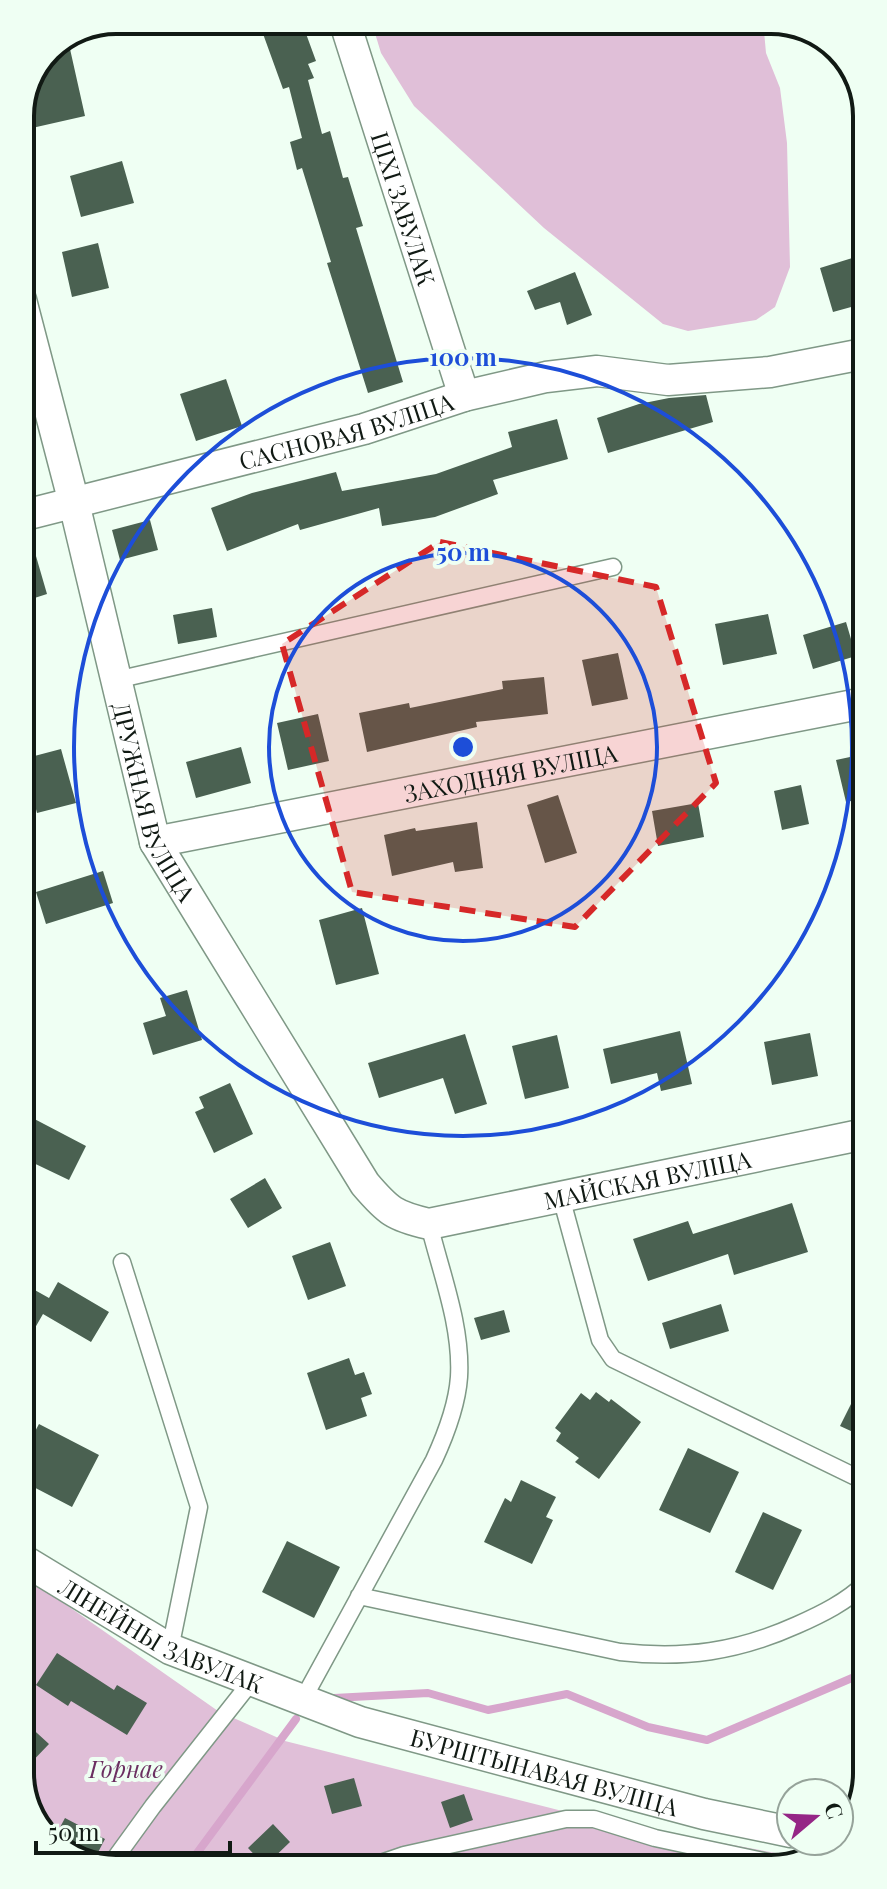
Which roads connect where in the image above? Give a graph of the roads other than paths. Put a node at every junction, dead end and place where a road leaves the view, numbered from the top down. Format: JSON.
{"nodes":[{"id":1,"x":348,"y":34,"type":"edge"},
{"id":2,"x":34,"y":350,"type":"edge"},
{"id":3,"x":853,"y":356,"type":"edge"},
{"id":4,"x":464,"y":396,"type":"junction"},
{"id":5,"x":74,"y":503,"type":"junction"},
{"id":6,"x":34,"y":513,"type":"edge"},
{"id":7,"x":613,"y":567,"type":"dead end"},
{"id":8,"x":116,"y":680,"type":"junction"},
{"id":9,"x":853,"y":705,"type":"edge"},
{"id":10,"x":155,"y":842,"type":"junction"},
{"id":11,"x":853,"y":1136,"type":"edge"},
{"id":12,"x":561,"y":1197,"type":"junction"},
{"id":13,"x":429,"y":1224,"type":"junction"},
{"id":14,"x":122,"y":1262,"type":"dead end"},
{"id":15,"x":853,"y":1476,"type":"edge"},
{"id":16,"x":34,"y":1566,"type":"edge"},
{"id":17,"x":853,"y":1593,"type":"edge"},
{"id":18,"x":359,"y":1596,"type":"junction"},
{"id":19,"x":170,"y":1649,"type":"junction"},
{"id":20,"x":251,"y":1682,"type":"junction"},
{"id":21,"x":302,"y":1701,"type":"junction"},
{"id":22,"x":775,"y":1829,"type":"edge"},
{"id":23,"x":117,"y":1855,"type":"edge"},
{"id":24,"x":404,"y":1855,"type":"edge"},
{"id":25,"x":735,"y":1855,"type":"edge"}],
"edges":[{"from":1,"to":4,"type":"street","name":"ЦІХІ ЗАВУЛАК"},
{"from":2,"to":5,"type":"street","name":"ДРУЖНАЯ ВУЛІЦА"},
{"from":3,"to":4,"type":"street","name":"САСНОВАЯ ВУЛІЦА"},
{"from":4,"to":5,"type":"street","name":"САСНОВАЯ ВУЛІЦА"},
{"from":5,"to":6,"type":"street","name":"САСНОВАЯ ВУЛІЦА"},
{"from":5,"to":8,"type":"street","name":"ДРУЖНАЯ ВУЛІЦА"},
{"from":7,"to":8,"type":"lane"},
{"from":8,"to":10,"type":"street","name":"ДРУЖНАЯ ВУЛІЦА"},
{"from":9,"to":10,"type":"street","name":"ЗАХОДНЯЯ ВУЛІЦА"},
{"from":10,"to":13,"type":"street","name":"ДРУЖНАЯ ВУЛІЦА"},
{"from":11,"to":12,"type":"street","name":"МАЙСКАЯ ВУЛІЦА"},
{"from":12,"to":13,"type":"street","name":"МАЙСКАЯ ВУЛІЦА"},
{"from":12,"to":15,"type":"lane"},
{"from":13,"to":18,"type":"lane"},
{"from":14,"to":19,"type":"lane"},
{"from":16,"to":19,"type":"street","name":"ЛІНЕЙНЫ ЗАВУЛАК"},
{"from":17,"to":18,"type":"lane"},
{"from":18,"to":21,"type":"lane"},
{"from":19,"to":20,"type":"street","name":"ЛІНЕЙНЫ ЗАВУЛАК"},
{"from":20,"to":21,"type":"street","name":"ЛІНЕЙНЫ ЗАВУЛАК"},
{"from":20,"to":23,"type":"lane"},
{"from":21,"to":22,"type":"street","name":"БУРШТЫНАВАЯ ВУЛІЦА"},
{"from":24,"to":25,"type":"lane"}]}
